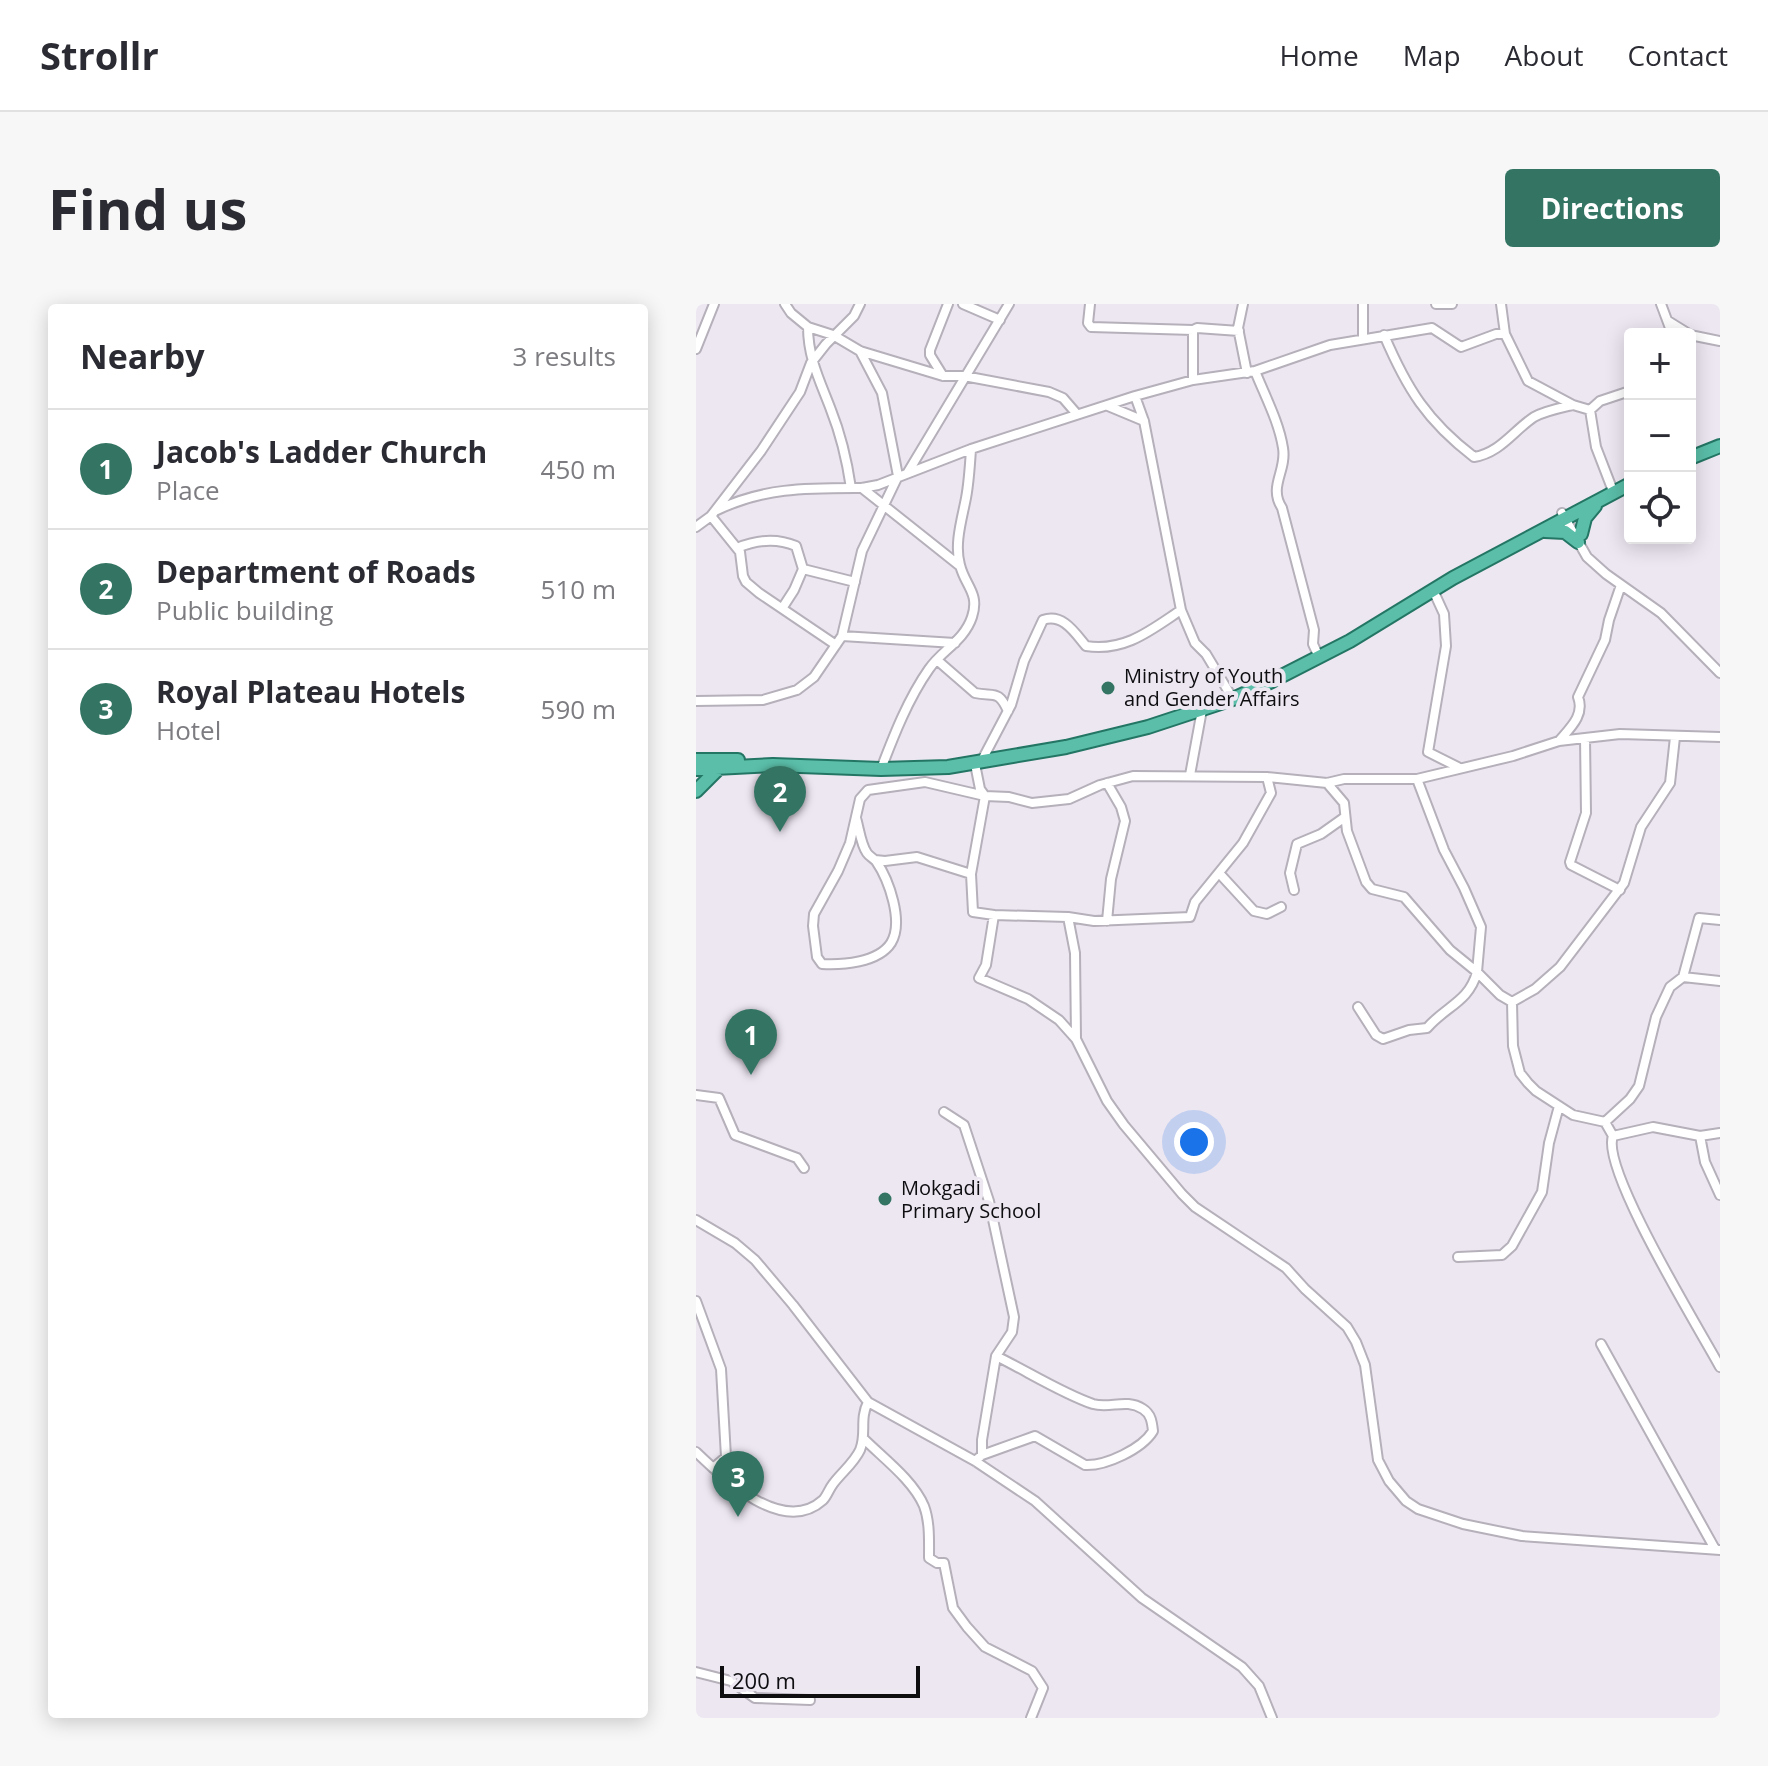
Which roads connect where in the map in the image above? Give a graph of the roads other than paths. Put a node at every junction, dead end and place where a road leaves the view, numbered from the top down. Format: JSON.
{"nodes":[{"id":1,"x":714,"y":304,"type":"edge"},
{"id":2,"x":785,"y":304,"type":"edge"},
{"id":3,"x":860,"y":304,"type":"edge"},
{"id":4,"x":948,"y":304,"type":"edge"},
{"id":5,"x":963,"y":304,"type":"edge"},
{"id":6,"x":1009,"y":304,"type":"edge"},
{"id":7,"x":1090,"y":304,"type":"edge"},
{"id":8,"x":1243,"y":304,"type":"edge"},
{"id":9,"x":1363,"y":304,"type":"edge"},
{"id":10,"x":1436,"y":304,"type":"edge"},
{"id":11,"x":1452,"y":304,"type":"edge"},
{"id":12,"x":1501,"y":304,"type":"edge"},
{"id":13,"x":1661,"y":304,"type":"edge"},
{"id":14,"x":1000,"y":320,"type":"junction"},
{"id":15,"x":1667,"y":320,"type":"junction"},
{"id":16,"x":808,"y":327,"type":"junction"},
{"id":17,"x":1670,"y":328,"type":"edge"},
{"id":18,"x":1680,"y":328,"type":"edge"},
{"id":19,"x":1193,"y":330,"type":"junction"},
{"id":20,"x":1239,"y":331,"type":"junction"},
{"id":21,"x":1505,"y":334,"type":"junction"},
{"id":22,"x":833,"y":335,"type":"junction"},
{"id":23,"x":1384,"y":335,"type":"junction"},
{"id":24,"x":1696,"y":335,"type":"edge"},
{"id":25,"x":1363,"y":338,"type":"junction"},
{"id":26,"x":1720,"y":341,"type":"edge"},
{"id":27,"x":696,"y":349,"type":"edge"},
{"id":28,"x":860,"y":351,"type":"junction"},
{"id":29,"x":811,"y":363,"type":"junction"},
{"id":30,"x":1251,"y":372,"type":"junction"},
{"id":31,"x":943,"y":376,"type":"junction"},
{"id":32,"x":964,"y":376,"type":"junction"},
{"id":33,"x":1193,"y":380,"type":"junction"},
{"id":34,"x":1624,"y":393,"type":"edge"},
{"id":35,"x":1135,"y":396,"type":"junction"},
{"id":36,"x":1573,"y":405,"type":"junction"},
{"id":37,"x":1107,"y":406,"type":"junction"},
{"id":38,"x":1590,"y":410,"type":"junction"},
{"id":39,"x":1076,"y":413,"type":"junction"},
{"id":40,"x":1144,"y":421,"type":"junction"},
{"id":41,"x":1720,"y":446,"type":"edge"},
{"id":42,"x":971,"y":449,"type":"junction"},
{"id":43,"x":1696,"y":456,"type":"edge"},
{"id":44,"x":903,"y":474,"type":"junction"},
{"id":45,"x":1624,"y":484,"type":"edge"},
{"id":46,"x":851,"y":488,"type":"junction"},
{"id":47,"x":862,"y":488,"type":"junction"},
{"id":48,"x":1612,"y":489,"type":"junction"},
{"id":49,"x":883,"y":504,"type":"junction"},
{"id":50,"x":713,"y":513,"type":"junction"},
{"id":51,"x":1566,"y":514,"type":"junction"},
{"id":52,"x":696,"y":527,"type":"edge"},
{"id":53,"x":1542,"y":531,"type":"junction"},
{"id":54,"x":1580,"y":538,"type":"junction"},
{"id":55,"x":737,"y":548,"type":"junction"},
{"id":56,"x":1591,"y":560,"type":"junction"},
{"id":57,"x":960,"y":566,"type":"junction"},
{"id":58,"x":803,"y":569,"type":"junction"},
{"id":59,"x":1453,"y":578,"type":"junction"},
{"id":60,"x":855,"y":582,"type":"junction"},
{"id":61,"x":1621,"y":585,"type":"junction"},
{"id":62,"x":1433,"y":590,"type":"junction"},
{"id":63,"x":783,"y":607,"type":"junction"},
{"id":64,"x":1181,"y":610,"type":"junction"},
{"id":65,"x":1661,"y":613,"type":"junction"},
{"id":66,"x":842,"y":636,"type":"junction"},
{"id":67,"x":955,"y":643,"type":"junction"},
{"id":68,"x":836,"y":645,"type":"junction"},
{"id":69,"x":1319,"y":657,"type":"junction"},
{"id":70,"x":937,"y":660,"type":"junction"},
{"id":71,"x":1720,"y":673,"type":"edge"},
{"id":72,"x":1233,"y":699,"type":"junction"},
{"id":73,"x":696,"y":701,"type":"edge"},
{"id":74,"x":1202,"y":710,"type":"junction"},
{"id":75,"x":1008,"y":711,"type":"junction"},
{"id":76,"x":1675,"y":737,"type":"junction"},
{"id":77,"x":1720,"y":737,"type":"edge"},
{"id":78,"x":1585,"y":738,"type":"junction"},
{"id":79,"x":1559,"y":741,"type":"junction"},
{"id":80,"x":978,"y":764,"type":"junction"},
{"id":81,"x":773,"y":765,"type":"junction"},
{"id":82,"x":697,"y":767,"type":"edge"},
{"id":83,"x":1458,"y":767,"type":"junction"},
{"id":84,"x":718,"y":769,"type":"junction"},
{"id":85,"x":881,"y":769,"type":"junction"},
{"id":86,"x":1190,"y":775,"type":"junction"},
{"id":87,"x":1267,"y":777,"type":"junction"},
{"id":88,"x":1417,"y":779,"type":"junction"},
{"id":89,"x":1107,"y":783,"type":"junction"},
{"id":90,"x":1327,"y":783,"type":"junction"},
{"id":91,"x":696,"y":791,"type":"edge"},
{"id":92,"x":985,"y":796,"type":"junction"},
{"id":93,"x":1345,"y":817,"type":"junction"},
{"id":94,"x":856,"y":818,"type":"junction"},
{"id":95,"x":875,"y":860,"type":"junction"},
{"id":96,"x":1219,"y":873,"type":"junction"},
{"id":97,"x":971,"y":874,"type":"junction"},
{"id":98,"x":1294,"y":890,"type":"dead end"},
{"id":99,"x":1620,"y":890,"type":"junction"},
{"id":100,"x":1281,"y":907,"type":"dead end"},
{"id":101,"x":994,"y":915,"type":"junction"},
{"id":102,"x":1068,"y":917,"type":"junction"},
{"id":103,"x":1720,"y":920,"type":"edge"},
{"id":104,"x":1107,"y":921,"type":"junction"},
{"id":105,"x":1477,"y":972,"type":"junction"},
{"id":106,"x":1683,"y":977,"type":"junction"},
{"id":107,"x":1720,"y":981,"type":"edge"},
{"id":108,"x":1512,"y":1002,"type":"junction"},
{"id":109,"x":1358,"y":1007,"type":"dead end"},
{"id":110,"x":1076,"y":1039,"type":"junction"},
{"id":111,"x":696,"y":1095,"type":"edge"},
{"id":112,"x":1559,"y":1106,"type":"junction"},
{"id":113,"x":944,"y":1112,"type":"dead end"},
{"id":114,"x":1605,"y":1122,"type":"junction"},
{"id":115,"x":1720,"y":1133,"type":"edge"},
{"id":116,"x":1613,"y":1136,"type":"junction"},
{"id":117,"x":1700,"y":1136,"type":"junction"},
{"id":118,"x":804,"y":1168,"type":"dead end"},
{"id":119,"x":1720,"y":1195,"type":"edge"},
{"id":120,"x":696,"y":1220,"type":"edge"},
{"id":121,"x":1458,"y":1257,"type":"dead end"},
{"id":122,"x":696,"y":1301,"type":"edge"},
{"id":123,"x":1601,"y":1344,"type":"dead end"},
{"id":124,"x":996,"y":1356,"type":"junction"},
{"id":125,"x":1720,"y":1367,"type":"edge"},
{"id":126,"x":868,"y":1402,"type":"junction"},
{"id":127,"x":863,"y":1438,"type":"junction"},
{"id":128,"x":696,"y":1452,"type":"edge"},
{"id":129,"x":978,"y":1458,"type":"junction"},
{"id":130,"x":713,"y":1468,"type":"junction"},
{"id":131,"x":1717,"y":1550,"type":"edge"},
{"id":132,"x":696,"y":1672,"type":"edge"},
{"id":133,"x":810,"y":1700,"type":"dead end"},
{"id":134,"x":1031,"y":1718,"type":"edge"},
{"id":135,"x":1272,"y":1718,"type":"edge"}],
"edges":[{"from":1,"to":27,"type":"street"},
{"from":2,"to":16,"type":"street"},
{"from":3,"to":22,"type":"street"},
{"from":4,"to":31,"type":"street"},
{"from":5,"to":14,"type":"street"},
{"from":6,"to":14,"type":"street"},
{"from":7,"to":19,"type":"street"},
{"from":8,"to":20,"type":"street"},
{"from":9,"to":25,"type":"street"},
{"from":10,"to":11,"type":"street"},
{"from":12,"to":21,"type":"street"},
{"from":13,"to":15,"type":"street"},
{"from":14,"to":32,"type":"street"},
{"from":15,"to":17,"type":"street"},
{"from":15,"to":18,"type":"street"},
{"from":16,"to":22,"type":"street"},
{"from":16,"to":29,"type":"street"},
{"from":19,"to":20,"type":"street"},
{"from":19,"to":33,"type":"street"},
{"from":20,"to":30,"type":"street"},
{"from":21,"to":23,"type":"street"},
{"from":21,"to":36,"type":"street"},
{"from":22,"to":28,"type":"street"},
{"from":22,"to":29,"type":"street"},
{"from":23,"to":25,"type":"street"},
{"from":23,"to":36,"type":"street"},
{"from":24,"to":26,"type":"street"},
{"from":25,"to":30,"type":"street"},
{"from":28,"to":31,"type":"street"},
{"from":28,"to":44,"type":"street"},
{"from":29,"to":46,"type":"street"},
{"from":29,"to":50,"type":"street"},
{"from":30,"to":33,"type":"street"},
{"from":30,"to":69,"type":"street"},
{"from":31,"to":32,"type":"street"},
{"from":32,"to":39,"type":"street"},
{"from":32,"to":44,"type":"street"},
{"from":33,"to":35,"type":"street"},
{"from":34,"to":38,"type":"street"},
{"from":35,"to":37,"type":"street"},
{"from":35,"to":40,"type":"street"},
{"from":36,"to":38,"type":"street"},
{"from":37,"to":39,"type":"street"},
{"from":37,"to":40,"type":"street"},
{"from":38,"to":48,"type":"street"},
{"from":39,"to":42,"type":"street"},
{"from":40,"to":64,"type":"street"},
{"from":41,"to":43,"type":"highway"},
{"from":42,"to":44,"type":"street"},
{"from":42,"to":57,"type":"street"},
{"from":44,"to":47,"type":"street"},
{"from":44,"to":49,"type":"street"},
{"from":45,"to":48,"type":"highway"},
{"from":46,"to":47,"type":"street"},
{"from":46,"to":50,"type":"street"},
{"from":47,"to":49,"type":"street"},
{"from":48,"to":51,"type":"highway"},
{"from":48,"to":54,"type":"highway"},
{"from":49,"to":57,"type":"street"},
{"from":49,"to":60,"type":"street"},
{"from":50,"to":52,"type":"street"},
{"from":50,"to":55,"type":"street"},
{"from":51,"to":53,"type":"highway"},
{"from":51,"to":54,"type":"street"},
{"from":51,"to":59,"type":"highway"},
{"from":53,"to":54,"type":"highway"},
{"from":53,"to":59,"type":"highway"},
{"from":54,"to":56,"type":"street"},
{"from":55,"to":58,"type":"street"},
{"from":55,"to":63,"type":"street"},
{"from":56,"to":61,"type":"street"},
{"from":56,"to":65,"type":"street"},
{"from":57,"to":67,"type":"street"},
{"from":58,"to":60,"type":"street"},
{"from":58,"to":63,"type":"street"},
{"from":59,"to":62,"type":"highway"},
{"from":60,"to":66,"type":"street"},
{"from":61,"to":65,"type":"street"},
{"from":61,"to":79,"type":"street"},
{"from":62,"to":69,"type":"highway"},
{"from":62,"to":83,"type":"street"},
{"from":63,"to":68,"type":"street"},
{"from":64,"to":72,"type":"street"},
{"from":64,"to":75,"type":"street"},
{"from":65,"to":71,"type":"street"},
{"from":66,"to":67,"type":"street"},
{"from":66,"to":68,"type":"street"},
{"from":67,"to":70,"type":"street"},
{"from":68,"to":73,"type":"street"},
{"from":69,"to":72,"type":"highway"},
{"from":70,"to":75,"type":"street"},
{"from":70,"to":85,"type":"street"},
{"from":72,"to":74,"type":"highway"},
{"from":74,"to":80,"type":"highway"},
{"from":74,"to":86,"type":"street"},
{"from":75,"to":80,"type":"street"},
{"from":76,"to":77,"type":"street"},
{"from":76,"to":78,"type":"street"},
{"from":76,"to":99,"type":"street"},
{"from":78,"to":79,"type":"street"},
{"from":78,"to":99,"type":"street"},
{"from":79,"to":83,"type":"street"},
{"from":80,"to":85,"type":"highway"},
{"from":80,"to":92,"type":"street"},
{"from":81,"to":82,"type":"highway"},
{"from":81,"to":84,"type":"highway"},
{"from":81,"to":85,"type":"highway"},
{"from":82,"to":84,"type":"highway"},
{"from":83,"to":88,"type":"street"},
{"from":84,"to":91,"type":"highway"},
{"from":86,"to":87,"type":"street"},
{"from":86,"to":89,"type":"street"},
{"from":87,"to":90,"type":"street"},
{"from":87,"to":96,"type":"street"},
{"from":88,"to":90,"type":"street"},
{"from":88,"to":105,"type":"street"},
{"from":89,"to":92,"type":"street"},
{"from":89,"to":104,"type":"street"},
{"from":90,"to":93,"type":"street"},
{"from":92,"to":94,"type":"street"},
{"from":92,"to":97,"type":"street"},
{"from":93,"to":98,"type":"street"},
{"from":93,"to":105,"type":"street"},
{"from":94,"to":95,"type":"street"},
{"from":94,"to":95,"type":"street"},
{"from":95,"to":97,"type":"street"},
{"from":96,"to":100,"type":"street"},
{"from":96,"to":104,"type":"street"},
{"from":97,"to":101,"type":"street"},
{"from":99,"to":108,"type":"street"},
{"from":101,"to":102,"type":"street"},
{"from":101,"to":110,"type":"street"},
{"from":102,"to":104,"type":"street"},
{"from":102,"to":110,"type":"street"},
{"from":103,"to":106,"type":"street"},
{"from":105,"to":108,"type":"street"},
{"from":105,"to":109,"type":"street"},
{"from":106,"to":107,"type":"street"},
{"from":106,"to":114,"type":"street"},
{"from":108,"to":112,"type":"street"},
{"from":110,"to":131,"type":"street"},
{"from":111,"to":118,"type":"street"},
{"from":112,"to":114,"type":"street"},
{"from":112,"to":121,"type":"street"},
{"from":113,"to":124,"type":"street"},
{"from":114,"to":116,"type":"street"},
{"from":115,"to":117,"type":"street"},
{"from":116,"to":117,"type":"street"},
{"from":116,"to":125,"type":"street"},
{"from":117,"to":119,"type":"street"},
{"from":120,"to":126,"type":"street"},
{"from":122,"to":130,"type":"street"},
{"from":123,"to":131,"type":"street"},
{"from":124,"to":129,"type":"street"},
{"from":124,"to":129,"type":"street"},
{"from":126,"to":127,"type":"street"},
{"from":126,"to":129,"type":"street"},
{"from":127,"to":130,"type":"street"},
{"from":127,"to":134,"type":"street"},
{"from":128,"to":130,"type":"street"},
{"from":129,"to":135,"type":"street"},
{"from":132,"to":133,"type":"street"}]}
